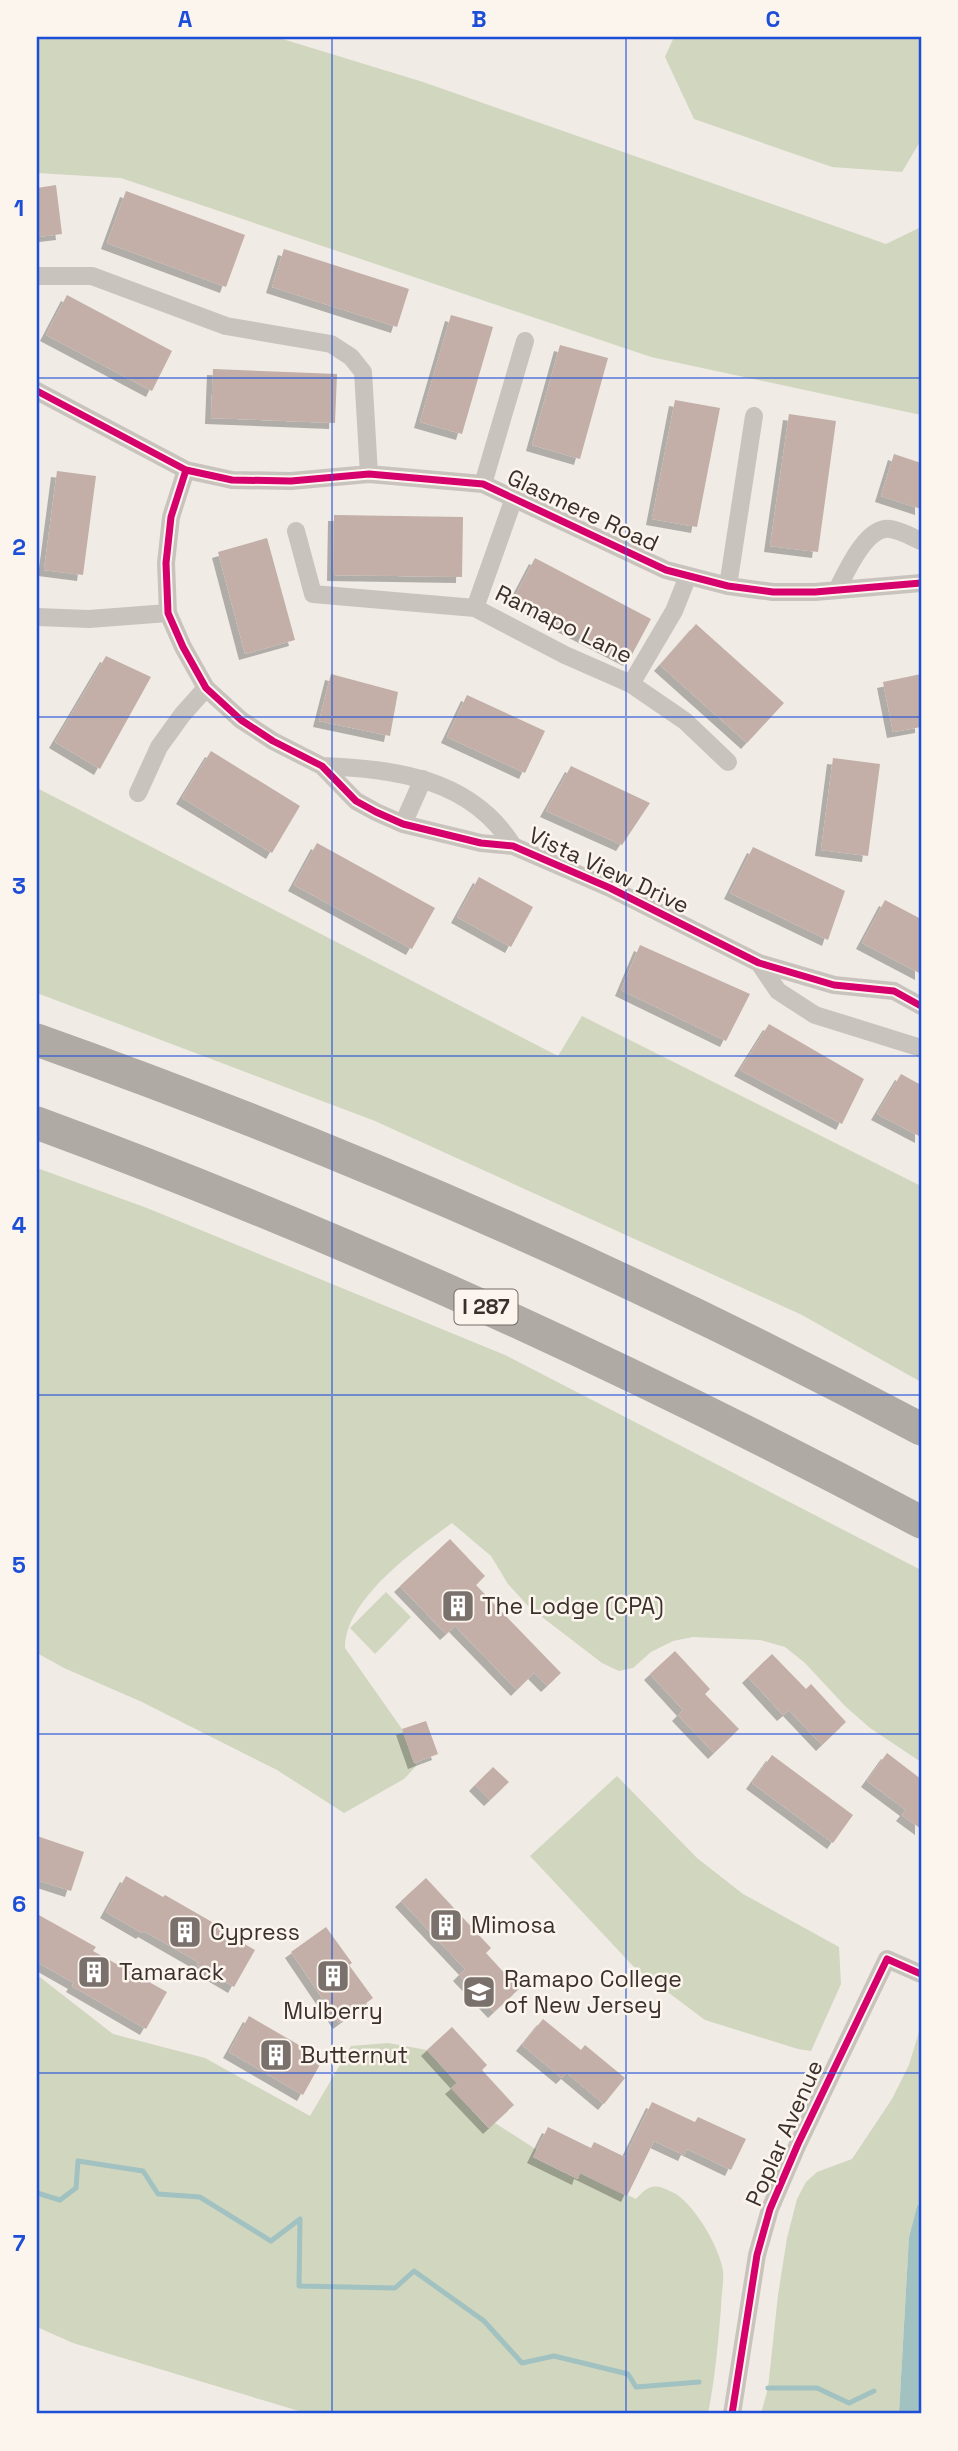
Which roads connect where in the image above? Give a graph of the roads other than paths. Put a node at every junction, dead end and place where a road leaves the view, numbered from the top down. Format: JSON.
{"nodes":[{"id":1,"x":37,"y":276,"type":"edge"},
{"id":2,"x":525,"y":341,"type":"dead end"},
{"id":3,"x":37,"y":391,"type":"edge"},
{"id":4,"x":754,"y":416,"type":"dead end"},
{"id":5,"x":186,"y":470,"type":"junction"},
{"id":6,"x":369,"y":474,"type":"junction"},
{"id":7,"x":483,"y":484,"type":"junction"},
{"id":8,"x":514,"y":498,"type":"junction"},
{"id":9,"x":296,"y":531,"type":"dead end"},
{"id":10,"x":921,"y":541,"type":"edge"},
{"id":11,"x":688,"y":576,"type":"junction"},
{"id":12,"x":921,"y":583,"type":"edge"},
{"id":13,"x":728,"y":586,"type":"junction"},
{"id":14,"x":838,"y":590,"type":"junction"},
{"id":15,"x":475,"y":608,"type":"junction"},
{"id":16,"x":168,"y":613,"type":"junction"},
{"id":17,"x":37,"y":617,"type":"edge"},
{"id":18,"x":631,"y":684,"type":"junction"},
{"id":19,"x":206,"y":688,"type":"junction"},
{"id":20,"x":728,"y":762,"type":"dead end"},
{"id":21,"x":321,"y":766,"type":"junction"},
{"id":22,"x":423,"y":779,"type":"junction"},
{"id":23,"x":138,"y":793,"type":"dead end"},
{"id":24,"x":403,"y":824,"type":"junction"},
{"id":25,"x":513,"y":846,"type":"junction"},
{"id":26,"x":759,"y":963,"type":"junction"},
{"id":27,"x":921,"y":1006,"type":"edge"},
{"id":28,"x":37,"y":1040,"type":"edge"},
{"id":29,"x":921,"y":1048,"type":"edge"},
{"id":30,"x":37,"y":1123,"type":"edge"},
{"id":31,"x":921,"y":1429,"type":"edge"},
{"id":32,"x":921,"y":1522,"type":"edge"},
{"id":33,"x":921,"y":1974,"type":"edge"},
{"id":34,"x":732,"y":2414,"type":"edge"}],
"edges":[{"from":1,"to":6,"type":"street"},
{"from":2,"to":7,"type":"street"},
{"from":3,"to":5,"type":"street","name":"Glasmere Road"},
{"from":4,"to":13,"type":"street"},
{"from":5,"to":6,"type":"street","name":"Glasmere Road"},
{"from":5,"to":16,"type":"street","name":"Vista View Drive"},
{"from":6,"to":7,"type":"street","name":"Glasmere Road"},
{"from":7,"to":8,"type":"street","name":"Glasmere Road"},
{"from":8,"to":11,"type":"street","name":"Glasmere Road"},
{"from":8,"to":15,"type":"street","name":"Ramapo Lane"},
{"from":9,"to":15,"type":"street","name":"Ramapo Lane"},
{"from":10,"to":14,"type":"street"},
{"from":11,"to":13,"type":"street","name":"Glasmere Road"},
{"from":11,"to":18,"type":"street","name":"Ramapo Lane"},
{"from":12,"to":14,"type":"street","name":"Glasmere Road"},
{"from":13,"to":14,"type":"street","name":"Glasmere Road"},
{"from":15,"to":18,"type":"street","name":"Ramapo Lane"},
{"from":16,"to":17,"type":"street"},
{"from":16,"to":19,"type":"street","name":"Vista View Drive"},
{"from":18,"to":20,"type":"street","name":"Ramapo Lane"},
{"from":19,"to":21,"type":"street","name":"Vista View Drive"},
{"from":19,"to":23,"type":"street"},
{"from":21,"to":22,"type":"street","name":"Vista View Drive"},
{"from":21,"to":24,"type":"street","name":"Vista View Drive"},
{"from":22,"to":24,"type":"street"},
{"from":22,"to":25,"type":"street","name":"Vista View Drive"},
{"from":24,"to":25,"type":"street","name":"Vista View Drive"},
{"from":25,"to":26,"type":"street","name":"Vista View Drive"},
{"from":26,"to":27,"type":"street","name":"Vista View Drive"},
{"from":26,"to":29,"type":"street","name":"Vista View Drive"},
{"from":28,"to":31,"type":"highway"},
{"from":30,"to":32,"type":"highway","number":"I 287"},
{"from":33,"to":34,"type":"street","name":"Poplar Avenue"}]}
